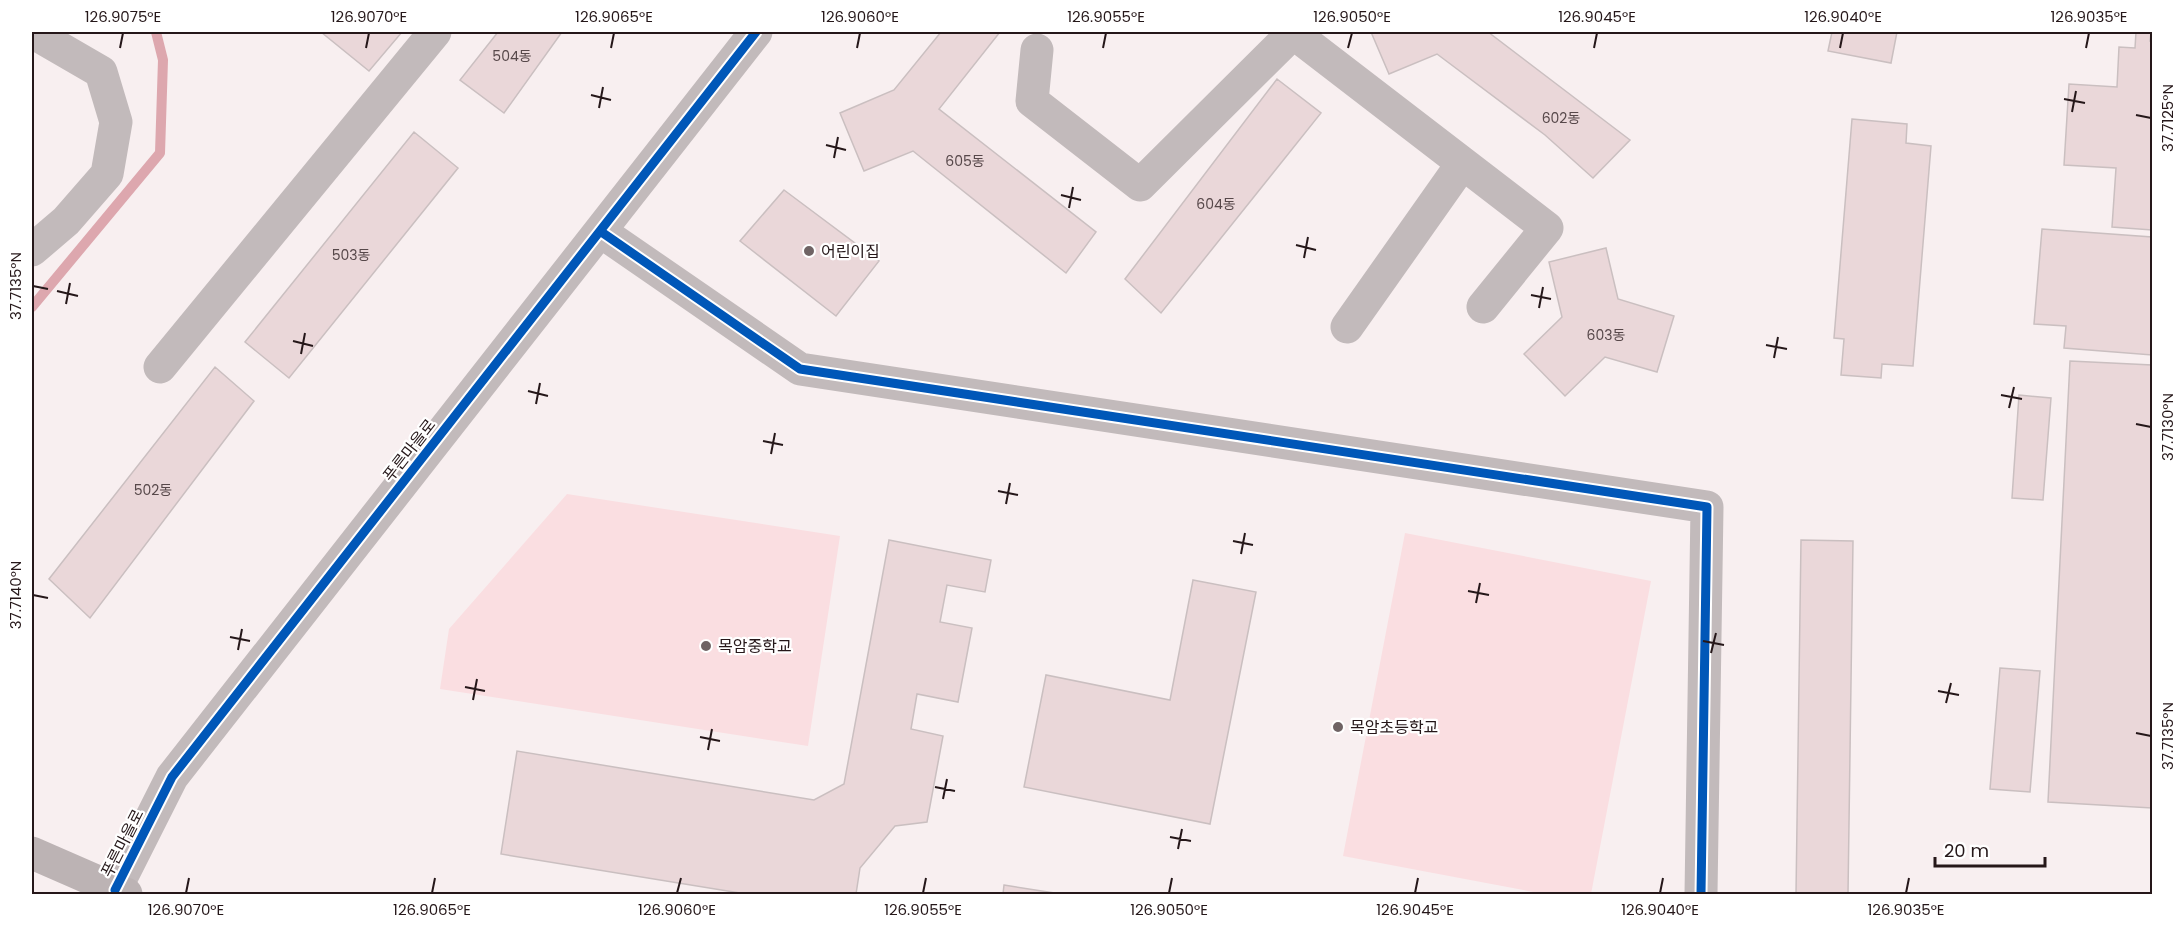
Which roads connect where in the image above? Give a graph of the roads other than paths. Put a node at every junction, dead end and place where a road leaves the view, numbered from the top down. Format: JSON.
{"nodes":[{"id":1,"x":32,"y":32,"type":"edge"},
{"id":2,"x":435,"y":32,"type":"edge"},
{"id":3,"x":756,"y":32,"type":"edge"},
{"id":4,"x":1293,"y":32,"type":"edge"},
{"id":5,"x":1037,"y":50,"type":"dead end"},
{"id":6,"x":1462,"y":164,"type":"junction"},
{"id":7,"x":600,"y":231,"type":"junction"},
{"id":8,"x":32,"y":250,"type":"edge"},
{"id":9,"x":1483,"y":307,"type":"dead end"},
{"id":10,"x":1347,"y":327,"type":"dead end"},
{"id":11,"x":160,"y":367,"type":"dead end"},
{"id":12,"x":32,"y":854,"type":"edge"},
{"id":13,"x":120,"y":892,"type":"edge"},
{"id":14,"x":1701,"y":894,"type":"edge"}],
"edges":[{"from":1,"to":8,"type":"street"},
{"from":2,"to":11,"type":"street"},
{"from":3,"to":7,"type":"street","name":"푸른마을로"},
{"from":4,"to":5,"type":"street"},
{"from":4,"to":6,"type":"street"},
{"from":6,"to":9,"type":"street"},
{"from":6,"to":10,"type":"street"},
{"from":7,"to":13,"type":"street","name":"푸른마을로"},
{"from":7,"to":14,"type":"street"},
{"from":12,"to":13,"type":"main road"}]}
